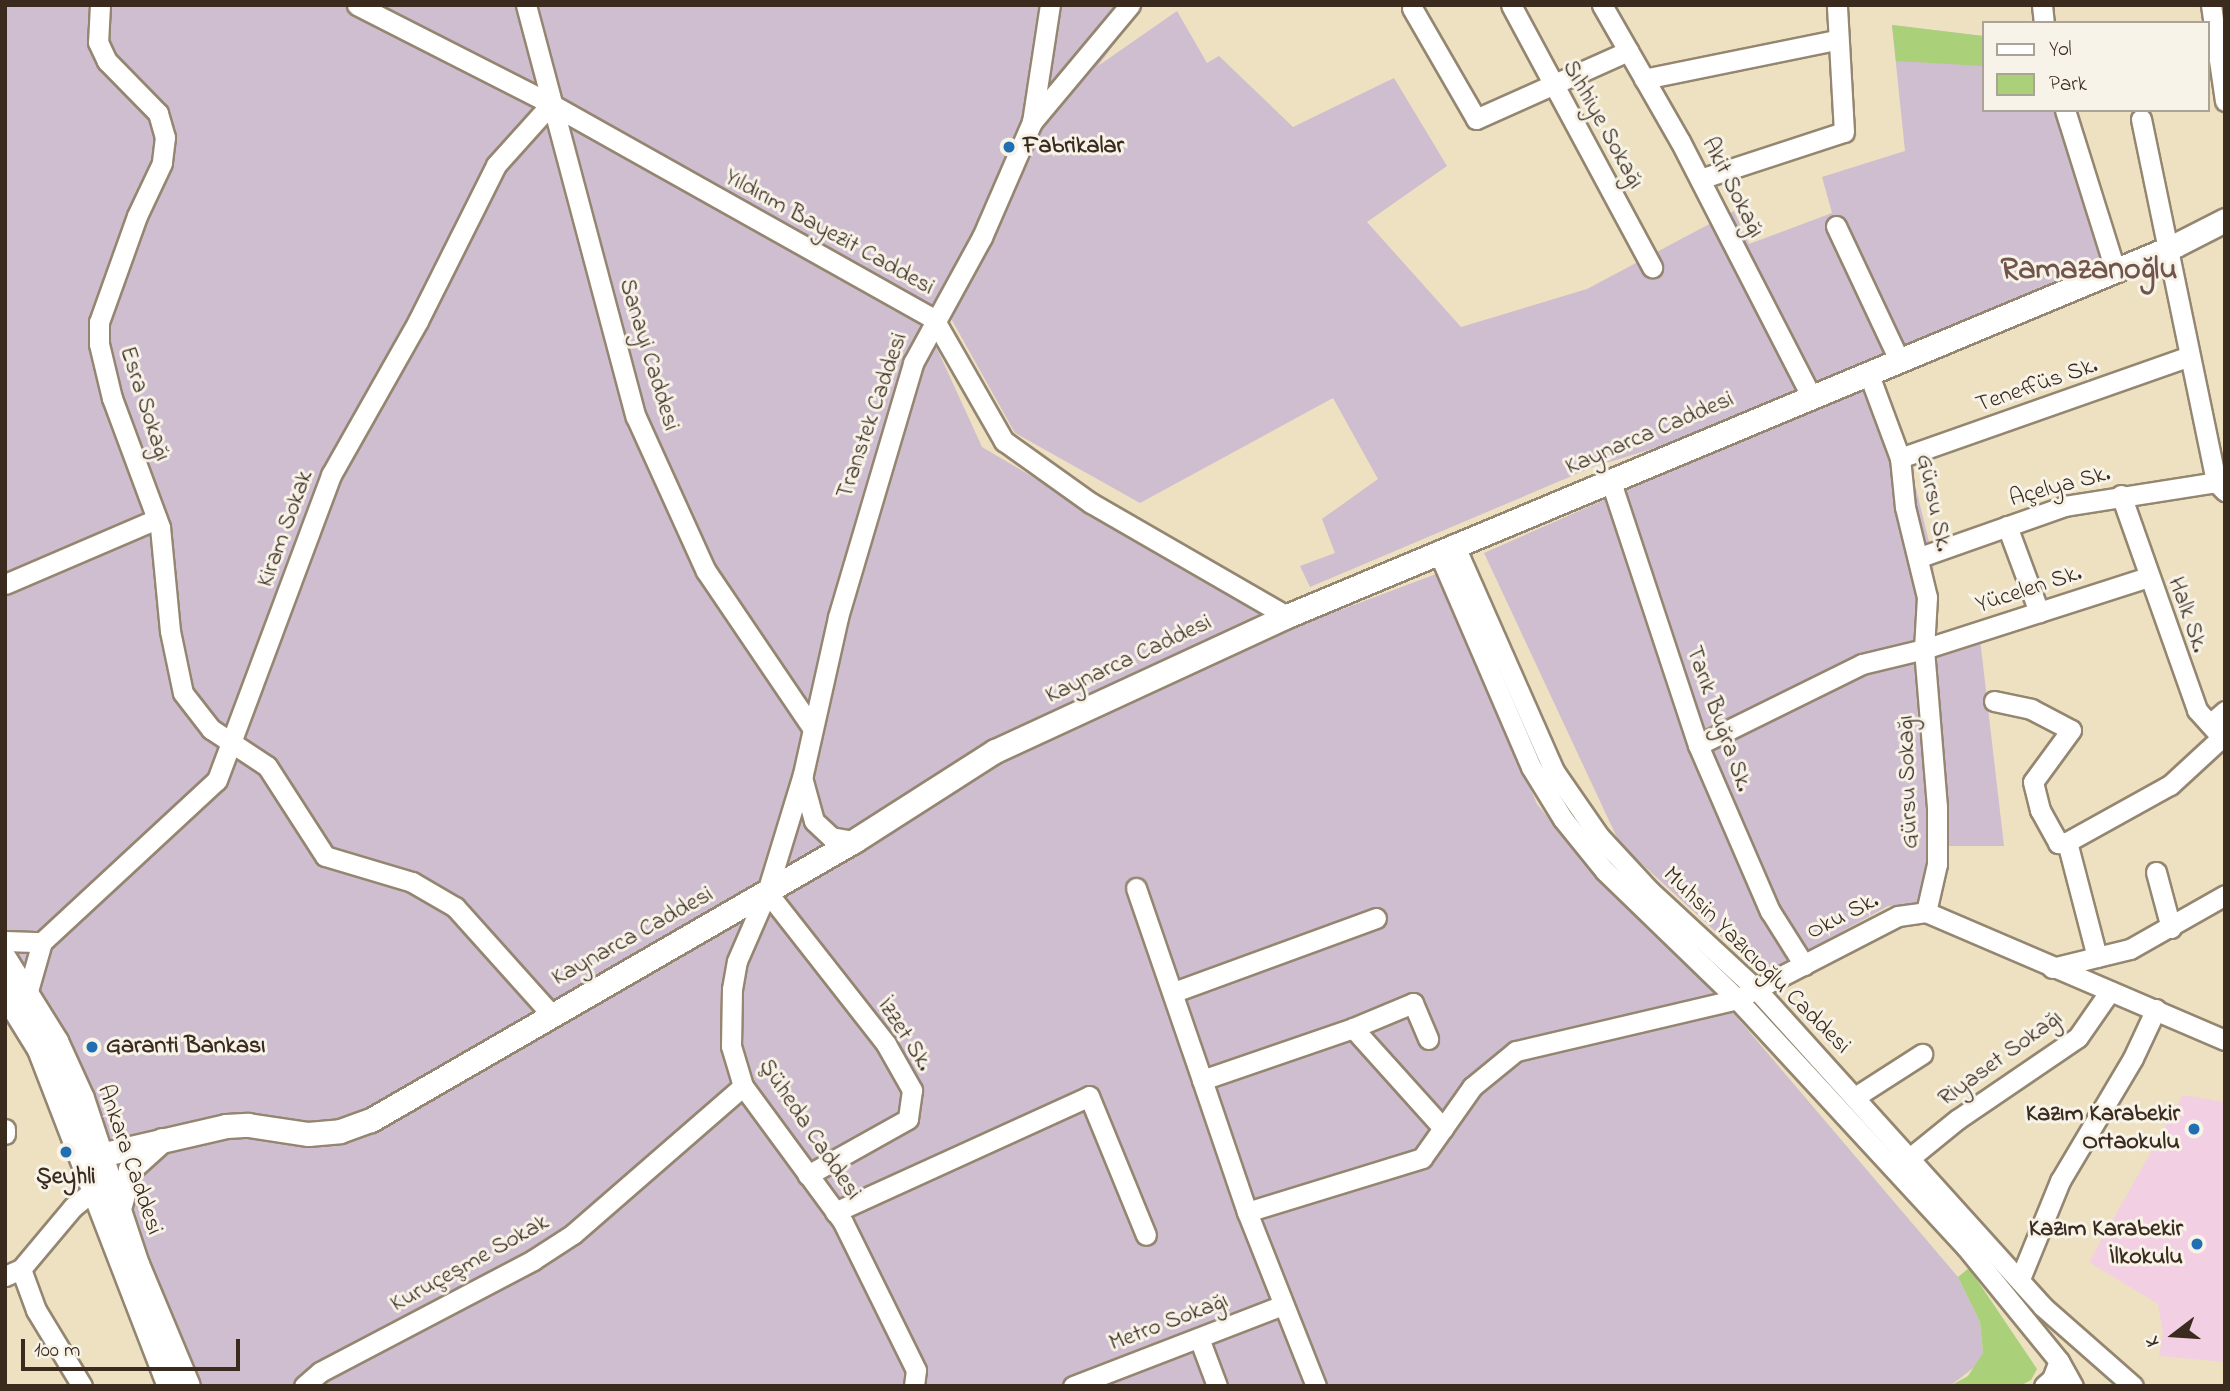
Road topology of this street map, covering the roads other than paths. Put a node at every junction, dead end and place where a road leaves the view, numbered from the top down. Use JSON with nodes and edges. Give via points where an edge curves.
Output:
{"nodes":[{"id":1,"x":100,"y":5,"type":"edge"},
{"id":2,"x":356,"y":5,"type":"edge"},
{"id":3,"x":526,"y":5,"type":"edge"},
{"id":4,"x":1050,"y":5,"type":"edge"},
{"id":5,"x":1130,"y":5,"type":"edge"},
{"id":6,"x":1511,"y":5,"type":"edge"},
{"id":7,"x":1602,"y":5,"type":"edge"},
{"id":8,"x":1837,"y":5,"type":"edge"},
{"id":9,"x":2211,"y":5,"type":"edge"},
{"id":10,"x":1412,"y":8,"type":"dead end"},
{"id":11,"x":1836,"y":40,"type":"junction"},
{"id":12,"x":1628,"y":51,"type":"junction"},
{"id":13,"x":1644,"y":79,"type":"junction"},
{"id":14,"x":1552,"y":85,"type":"junction"},
{"id":15,"x":2225,"y":102,"type":"edge"},
{"id":16,"x":551,"y":104,"type":"junction"},
{"id":17,"x":2066,"y":112,"type":"edge"},
{"id":18,"x":2141,"y":120,"type":"dead end"},
{"id":19,"x":1032,"y":122,"type":"junction"},
{"id":20,"x":1700,"y":179,"type":"junction"},
{"id":21,"x":2225,"y":220,"type":"edge"},
{"id":22,"x":1836,"y":226,"type":"dead end"},
{"id":23,"x":2166,"y":249,"type":"junction"},
{"id":24,"x":1652,"y":267,"type":"dead end"},
{"id":25,"x":2115,"y":270,"type":"junction"},
{"id":26,"x":934,"y":319,"type":"junction"},
{"id":27,"x":2189,"y":356,"type":"junction"},
{"id":28,"x":1899,"y":359,"type":"junction"},
{"id":29,"x":1868,"y":372,"type":"junction"},
{"id":30,"x":1811,"y":396,"type":"junction"},
{"id":31,"x":1899,"y":458,"type":"junction"},
{"id":32,"x":1610,"y":479,"type":"junction"},
{"id":33,"x":2221,"y":487,"type":"edge"},
{"id":34,"x":2121,"y":495,"type":"junction"},
{"id":35,"x":157,"y":519,"type":"junction"},
{"id":36,"x":2007,"y":526,"type":"junction"},
{"id":37,"x":1446,"y":548,"type":"junction"},
{"id":38,"x":1920,"y":557,"type":"junction"},
{"id":39,"x":2148,"y":577,"type":"junction"},
{"id":40,"x":5,"y":584,"type":"edge"},
{"id":41,"x":2039,"y":612,"type":"junction"},
{"id":42,"x":1287,"y":616,"type":"junction"},
{"id":43,"x":1924,"y":649,"type":"junction"},
{"id":44,"x":1994,"y":701,"type":"dead end"},
{"id":45,"x":811,"y":726,"type":"junction"},
{"id":46,"x":2220,"y":728,"type":"edge"},
{"id":47,"x":233,"y":741,"type":"junction"},
{"id":48,"x":1699,"y":745,"type":"junction"},
{"id":49,"x":803,"y":774,"type":"junction"},
{"id":50,"x":854,"y":841,"type":"junction"},
{"id":51,"x":2067,"y":842,"type":"junction"},
{"id":52,"x":2156,"y":872,"type":"dead end"},
{"id":53,"x":1136,"y":888,"type":"dead end"},
{"id":54,"x":767,"y":892,"type":"junction"},
{"id":55,"x":2225,"y":895,"type":"edge"},
{"id":56,"x":1926,"y":912,"type":"junction"},
{"id":57,"x":1376,"y":918,"type":"dead end"},
{"id":58,"x":2171,"y":928,"type":"junction"},
{"id":59,"x":5,"y":941,"type":"edge"},
{"id":60,"x":42,"y":942,"type":"junction"},
{"id":61,"x":2097,"y":957,"type":"junction"},
{"id":62,"x":5,"y":959,"type":"edge"},
{"id":63,"x":1804,"y":965,"type":"junction"},
{"id":64,"x":2052,"y":968,"type":"junction"},
{"id":65,"x":1756,"y":989,"type":"junction"},
{"id":66,"x":2110,"y":990,"type":"junction"},
{"id":67,"x":1174,"y":992,"type":"junction"},
{"id":68,"x":16,"y":993,"type":"edge"},
{"id":69,"x":1737,"y":999,"type":"junction"},
{"id":70,"x":2156,"y":1009,"type":"junction"},
{"id":71,"x":550,"y":1013,"type":"junction"},
{"id":72,"x":1353,"y":1028,"type":"junction"},
{"id":73,"x":1428,"y":1039,"type":"dead end"},
{"id":74,"x":2225,"y":1040,"type":"edge"},
{"id":75,"x":1922,"y":1054,"type":"dead end"},
{"id":76,"x":1202,"y":1080,"type":"junction"},
{"id":77,"x":743,"y":1086,"type":"junction"},
{"id":78,"x":1855,"y":1097,"type":"junction"},
{"id":79,"x":93,"y":1126,"type":"junction"},
{"id":80,"x":1443,"y":1128,"type":"junction"},
{"id":81,"x":162,"y":1140,"type":"junction"},
{"id":82,"x":92,"y":1156,"type":"junction"},
{"id":83,"x":1911,"y":1157,"type":"junction"},
{"id":84,"x":808,"y":1175,"type":"junction"},
{"id":85,"x":93,"y":1191,"type":"junction"},
{"id":86,"x":119,"y":1209,"type":"junction"},
{"id":87,"x":835,"y":1212,"type":"junction"},
{"id":88,"x":1247,"y":1212,"type":"junction"},
{"id":89,"x":1146,"y":1235,"type":"dead end"},
{"id":90,"x":13,"y":1273,"type":"edge"},
{"id":91,"x":2020,"y":1279,"type":"junction"},
{"id":92,"x":1283,"y":1305,"type":"junction"},
{"id":93,"x":1199,"y":1338,"type":"junction"},
{"id":94,"x":2059,"y":1361,"type":"junction"},
{"id":95,"x":79,"y":1385,"type":"edge"},
{"id":96,"x":1314,"y":1385,"type":"edge"},
{"id":97,"x":169,"y":1386,"type":"edge"},
{"id":98,"x":188,"y":1386,"type":"edge"},
{"id":99,"x":304,"y":1386,"type":"edge"},
{"id":100,"x":914,"y":1386,"type":"edge"},
{"id":101,"x":1073,"y":1386,"type":"edge"},
{"id":102,"x":1217,"y":1386,"type":"edge"},
{"id":103,"x":2043,"y":1386,"type":"edge"},
{"id":104,"x":2073,"y":1386,"type":"edge"},
{"id":105,"x":2133,"y":1386,"type":"edge"}],
"edges":[{"from":1,"to":35,"type":"street","name":"Esra Sokağı","via":[[98,43],[107,61],[158,113],[165,136],[162,163],[137,216],[99,322],[99,344],[112,398]]},
{"from":2,"to":16,"type":"street","name":"Yıldırım Bayezit Caddesi"},
{"from":3,"to":16,"type":"street","name":"Sanayi Caddesi"},
{"from":4,"to":19,"type":"street"},
{"from":5,"to":19,"type":"street","name":"Transtek Caddesi"},
{"from":6,"to":14,"type":"street","name":"Sıhhiye Sokağı"},
{"from":7,"to":12,"type":"street","name":"Akit Sokağı"},
{"from":8,"to":11,"type":"street"},
{"from":9,"to":15,"type":"street"},
{"from":10,"to":14,"type":"street","via":[[1476,119]]},
{"from":11,"to":13,"type":"street"},
{"from":11,"to":20,"type":"street","via":[[1844,132]]},
{"from":12,"to":13,"type":"street","name":"Akit Sokağı"},
{"from":12,"to":14,"type":"street"},
{"from":13,"to":20,"type":"street","name":"Akit Sokağı"},
{"from":14,"to":24,"type":"street","name":"Sıhhiye Sokağı"},
{"from":16,"to":26,"type":"street","name":"Yıldırım Bayezit Caddesi"},
{"from":16,"to":45,"type":"street","name":"Sanayi Caddesi","via":[[636,417],[706,571]]},
{"from":16,"to":47,"type":"street","name":"Kiram Sokak","via":[[496,165],[418,321],[331,475]]},
{"from":17,"to":25,"type":"street"},
{"from":18,"to":23,"type":"street"},
{"from":19,"to":26,"type":"street","name":"Transtek Caddesi","via":[[982,237]]},
{"from":20,"to":30,"type":"street","name":"Akit Sokağı"},
{"from":21,"to":23,"type":"main road","name":"Kaynarca Caddesi"},
{"from":22,"to":28,"type":"street"},
{"from":23,"to":25,"type":"main road","name":"Kaynarca Caddesi"},
{"from":23,"to":27,"type":"street"},
{"from":25,"to":28,"type":"main road","name":"Kaynarca Caddesi"},
{"from":26,"to":42,"type":"street","name":"Yıldırım Bayezit Caddesi","via":[[1003,441],[1090,503]]},
{"from":26,"to":45,"type":"street","name":"Transtek Caddesi","via":[[913,363],[874,483]]},
{"from":27,"to":31,"type":"street","name":"Teneffüs Sk."},
{"from":27,"to":33,"type":"street"},
{"from":28,"to":29,"type":"main road","name":"Kaynarca Caddesi"},
{"from":29,"to":30,"type":"main road","name":"Kaynarca Caddesi"},
{"from":29,"to":31,"type":"street","name":"Gürsu Sk."},
{"from":30,"to":32,"type":"main road","name":"Kaynarca Caddesi"},
{"from":31,"to":38,"type":"street","name":"Gürsu Sk."},
{"from":32,"to":37,"type":"main road","name":"Kaynarca Caddesi"},
{"from":32,"to":48,"type":"street","name":"Tarık Buğra Sk."},
{"from":33,"to":34,"type":"street","name":"Açelya Sk."},
{"from":34,"to":36,"type":"street","name":"Açelya Sk.","via":[[2065,506]]},
{"from":34,"to":39,"type":"street","name":"Halk Sk."},
{"from":35,"to":40,"type":"street"},
{"from":35,"to":47,"type":"street","name":"Esra Sokağı","via":[[170,631],[183,692],[197,716]]},
{"from":36,"to":38,"type":"street","name":"Açelya Sk."},
{"from":36,"to":41,"type":"street"},
{"from":37,"to":42,"type":"main road","name":"Kaynarca Caddesi"},
{"from":37,"to":65,"type":"street","name":"Muhsin Yazıcıoğlu Caddesi","via":[[1554,771],[1599,836],[1650,891]]},
{"from":37,"to":69,"type":"street","name":"Muhsin Yazıcıoğlu Caddesi","via":[[1531,767],[1563,819],[1605,871]]},
{"from":38,"to":43,"type":"street","name":"Gürsu Sk.","via":[[1927,597]]},
{"from":39,"to":41,"type":"street","name":"Yücelen Sk."},
{"from":39,"to":46,"type":"street","name":"Halk Sk.","via":[[2197,710]]},
{"from":41,"to":43,"type":"street","name":"Yücelen Sk."},
{"from":42,"to":50,"type":"main road","name":"Kaynarca Caddesi","via":[[995,751]]},
{"from":43,"to":48,"type":"street","name":"Yücelen Sk.","via":[[1862,664]]},
{"from":43,"to":56,"type":"street","name":"Gürsu Sokağı","via":[[1937,807],[1937,864]]},
{"from":44,"to":51,"type":"street","via":[[2031,709],[2071,730],[2034,782],[2040,810],[2058,843]]},
{"from":45,"to":49,"type":"street","name":"Transtek Caddesi"},
{"from":46,"to":51,"type":"street","via":[[2170,785]]},
{"from":47,"to":60,"type":"street","name":"Kiram Sokak","via":[[217,780]]},
{"from":47,"to":71,"type":"street","name":"Esra Sokağı","via":[[267,766],[325,856],[412,882],[455,907]]},
{"from":48,"to":63,"type":"street","name":"Tarık Buğra Sk.","via":[[1770,911]]},
{"from":49,"to":50,"type":"street","via":[[805,801],[814,821],[831,837]]},
{"from":49,"to":54,"type":"street","name":"Transtek Caddesi"},
{"from":50,"to":54,"type":"main road","name":"Kaynarca Caddesi"},
{"from":51,"to":61,"type":"street"},
{"from":52,"to":58,"type":"street"},
{"from":53,"to":67,"type":"street"},
{"from":54,"to":71,"type":"main road","name":"Kaynarca Caddesi"},
{"from":54,"to":77,"type":"street","name":"Şüheda Caddesi","via":[[737,961],[732,989],[731,1046]]},
{"from":54,"to":84,"type":"street","name":"İzzet Sk.","via":[[886,1044],[912,1090],[908,1119]]},
{"from":55,"to":58,"type":"street"},
{"from":56,"to":63,"type":"street","name":"Oku Sk.","via":[[1898,916]]},
{"from":56,"to":64,"type":"street"},
{"from":57,"to":67,"type":"street"},
{"from":58,"to":61,"type":"street","via":[[2130,949]]},
{"from":59,"to":60,"type":"street"},
{"from":60,"to":68,"type":"street"},
{"from":61,"to":64,"type":"street"},
{"from":62,"to":68,"type":"main road","name":"Ankara Caddesi"},
{"from":63,"to":65,"type":"street","name":"Oku Sk."},
{"from":64,"to":66,"type":"street"},
{"from":65,"to":69,"type":"street","name":"Oku Sk."},
{"from":65,"to":78,"type":"street","name":"Muhsin Yazıcıoğlu Caddesi"},
{"from":66,"to":70,"type":"street"},
{"from":66,"to":83,"type":"street","name":"Riyaset Sokağı","via":[[2078,1037]]},
{"from":67,"to":76,"type":"street"},
{"from":68,"to":79,"type":"main road","name":"Ankara Caddesi","via":[[56,1041]]},
{"from":68,"to":82,"type":"main road","name":"Ankara Caddesi"},
{"from":69,"to":80,"type":"street","name":"Oku Sk.","via":[[1516,1051],[1472,1087]]},
{"from":69,"to":94,"type":"street","name":"Muhsin Yazıcıoğlu Caddesi","via":[[1966,1247]]},
{"from":70,"to":74,"type":"street"},
{"from":70,"to":91,"type":"street","via":[[2133,1058],[2060,1181]]},
{"from":71,"to":81,"type":"main road","name":"Kaynarca Caddesi","via":[[371,1120],[340,1131],[308,1133],[248,1125]]},
{"from":72,"to":73,"type":"street","via":[[1413,1003]]},
{"from":72,"to":76,"type":"street"},
{"from":72,"to":80,"type":"street"},
{"from":75,"to":78,"type":"street"},
{"from":76,"to":88,"type":"street"},
{"from":77,"to":84,"type":"street","name":"Şüheda Caddesi"},
{"from":77,"to":99,"type":"street","name":"Kuruçeşme Sokak","via":[[573,1234],[533,1260],[320,1372]]},
{"from":78,"to":83,"type":"street","name":"Muhsin Yazıcıoğlu Caddesi"},
{"from":79,"to":81,"type":"main road"},
{"from":79,"to":82,"type":"main road","name":"Ankara Caddesi"},
{"from":80,"to":88,"type":"street","name":"Oku Sk.","via":[[1422,1158]]},
{"from":81,"to":82,"type":"main road","name":"Kaynarca Caddesi"},
{"from":81,"to":86,"type":"main road","via":[[130,1169]]},
{"from":82,"to":85,"type":"main road","name":"Ankara Caddesi"},
{"from":82,"to":86,"type":"main road","name":"Ankara Caddesi"},
{"from":83,"to":91,"type":"street","name":"Muhsin Yazıcıoğlu Caddesi"},
{"from":84,"to":87,"type":"street","name":"Şüheda Caddesi"},
{"from":85,"to":90,"type":"street"},
{"from":85,"to":97,"type":"main road","name":"Ankara Caddesi"},
{"from":86,"to":98,"type":"main road","name":"Ankara Caddesi","via":[[152,1304]]},
{"from":87,"to":89,"type":"street","via":[[1089,1096]]},
{"from":87,"to":100,"type":"street","name":"Şüheda Caddesi","via":[[877,1285],[916,1370]]},
{"from":88,"to":92,"type":"street"},
{"from":90,"to":95,"type":"street"},
{"from":91,"to":105,"type":"street","name":"Muhsin Yazıcıoğlu Caddesi","via":[[2042,1306]]},
{"from":92,"to":93,"type":"street","name":"Metro Sokağı"},
{"from":92,"to":96,"type":"street"},
{"from":93,"to":101,"type":"street","name":"Metro Sokağı"},
{"from":93,"to":102,"type":"street"},
{"from":94,"to":103,"type":"street","via":[[2052,1379]]},
{"from":94,"to":104,"type":"street","name":"Muhsin Yazıcıoğlu Caddesi"}]}
